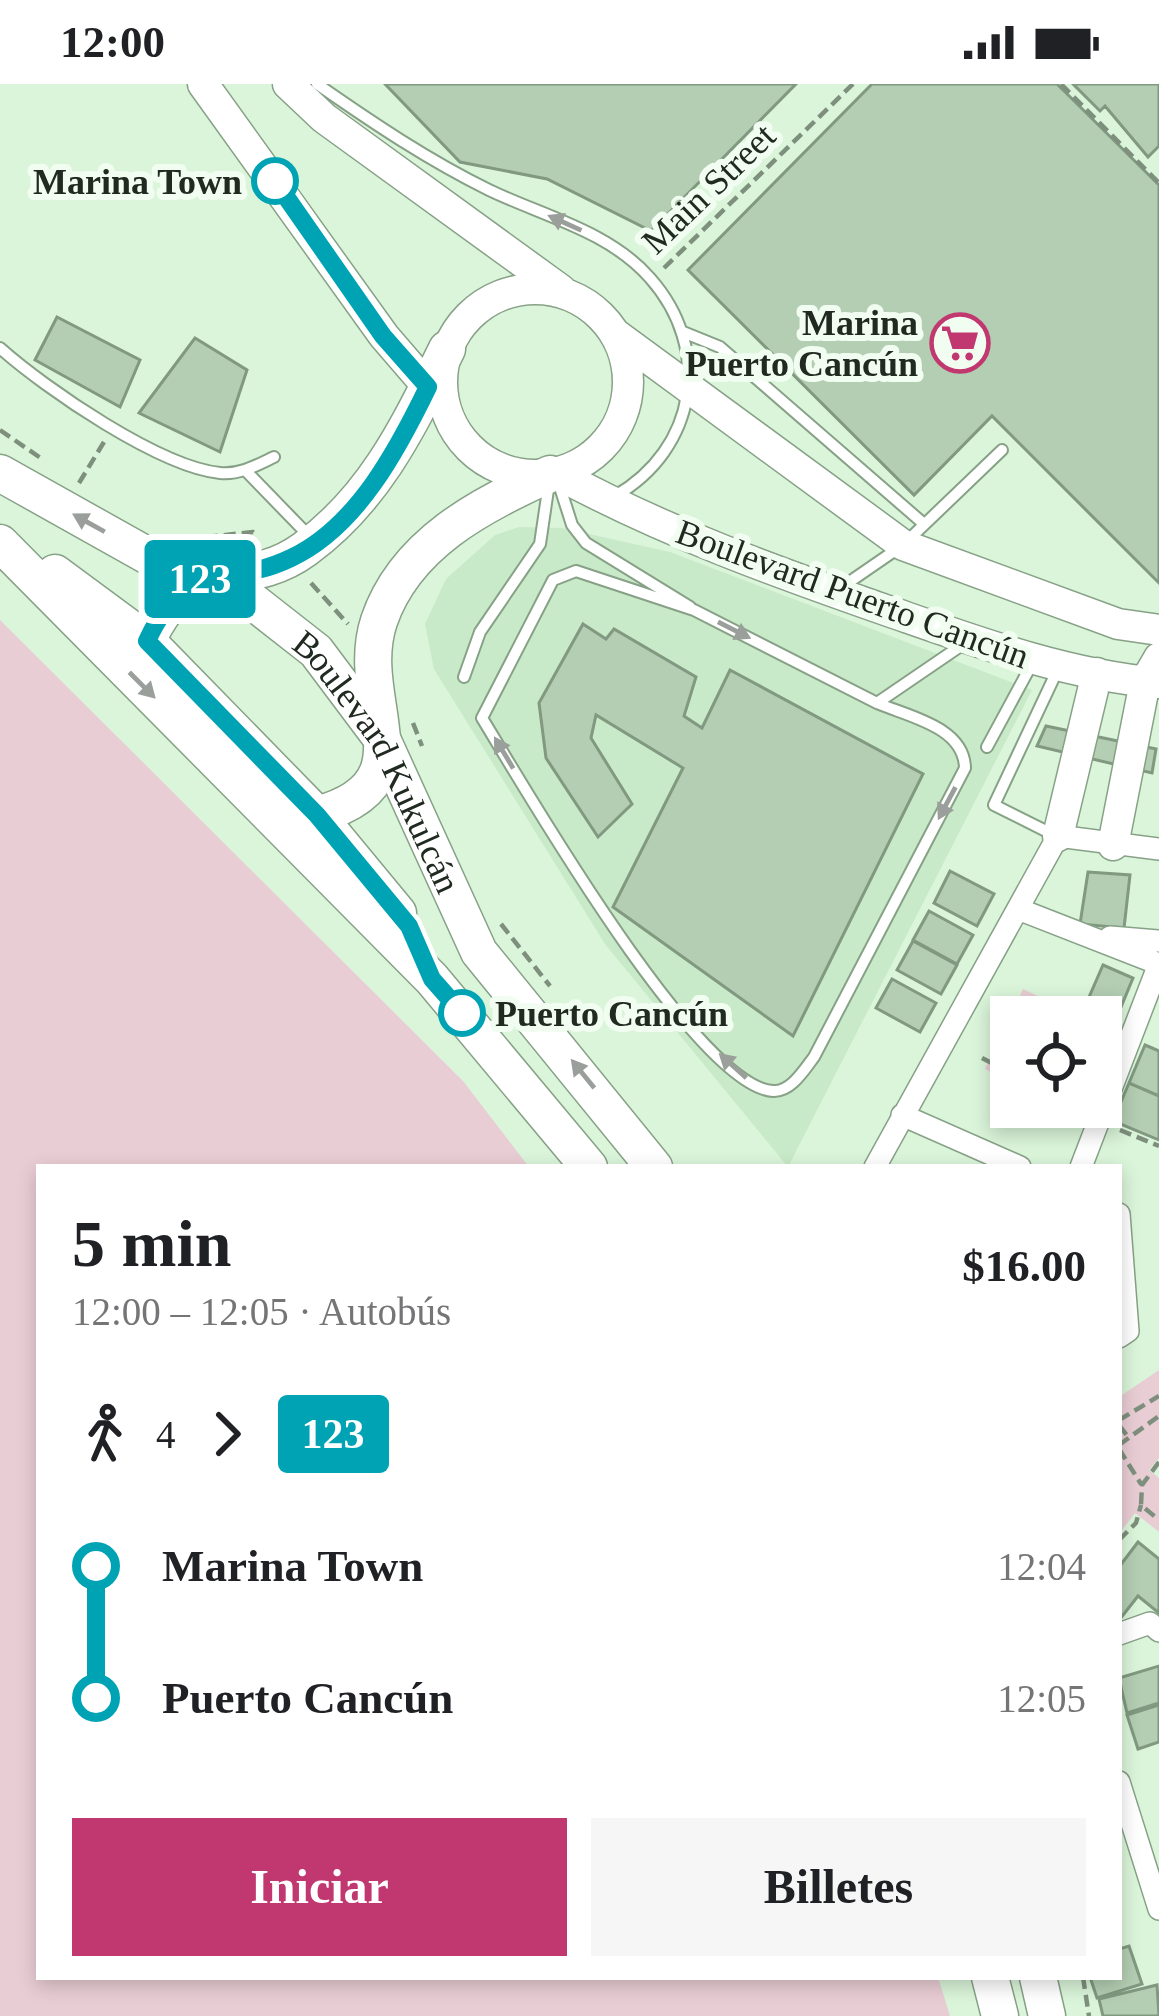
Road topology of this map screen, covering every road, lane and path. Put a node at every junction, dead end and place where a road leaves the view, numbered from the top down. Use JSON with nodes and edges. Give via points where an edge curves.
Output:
{"nodes":[{"id":1,"x":203,"y":84,"type":"edge"},
{"id":2,"x":287,"y":84,"type":"edge"},
{"id":3,"x":317,"y":84,"type":"edge"},
{"id":4,"x":853,"y":84,"type":"edge"},
{"id":5,"x":1061,"y":84,"type":"edge"},
{"id":6,"x":1159,"y":183,"type":"edge"},
{"id":7,"x":652,"y":280,"type":"junction"},
{"id":8,"x":566,"y":293,"type":"junction"},
{"id":9,"x":683,"y":332,"type":"junction"},
{"id":10,"x":614,"y":333,"type":"junction"},
{"id":11,"x":0,"y":348,"type":"edge"},
{"id":12,"x":447,"y":349,"type":"joint"},
{"id":13,"x":692,"y":390,"type":"junction"},
{"id":14,"x":436,"y":396,"type":"junction"},
{"id":15,"x":113,"y":427,"type":"junction"},
{"id":16,"x":0,"y":430,"type":"edge"},
{"id":17,"x":1003,"y":450,"type":"dead end"},
{"id":18,"x":274,"y":457,"type":"dead end"},
{"id":19,"x":59,"y":470,"type":"dead end"},
{"id":20,"x":247,"y":471,"type":"junction"},
{"id":21,"x":0,"y":473,"type":"edge"},
{"id":22,"x":553,"y":473,"type":"junction"},
{"id":23,"x":608,"y":501,"type":"junction"},
{"id":24,"x":64,"y":508,"type":"junction"},
{"id":25,"x":913,"y":534,"type":"junction"},
{"id":26,"x":186,"y":539,"type":"dead end"},
{"id":27,"x":2,"y":545,"type":"edge"},
{"id":28,"x":302,"y":550,"type":"junction"},
{"id":29,"x":202,"y":578,"type":"junction"},
{"id":30,"x":834,"y":592,"type":"junction"},
{"id":31,"x":694,"y":610,"type":"junction"},
{"id":32,"x":1159,"y":630,"type":"edge"},
{"id":33,"x":971,"y":639,"type":"junction"},
{"id":34,"x":147,"y":641,"type":"junction"},
{"id":35,"x":371,"y":649,"type":"junction"},
{"id":36,"x":1047,"y":662,"type":"junction"},
{"id":37,"x":1096,"y":673,"type":"junction"},
{"id":38,"x":1154,"y":674,"type":"edge"},
{"id":39,"x":464,"y":677,"type":"dead end"},
{"id":40,"x":877,"y":703,"type":"junction"},
{"id":41,"x":405,"y":708,"type":"dead end"},
{"id":42,"x":399,"y":733,"type":"junction"},
{"id":43,"x":987,"y":747,"type":"dead end"},
{"id":44,"x":317,"y":815,"type":"junction"},
{"id":45,"x":1058,"y":836,"type":"junction"},
{"id":46,"x":1113,"y":845,"type":"junction"},
{"id":47,"x":1159,"y":849,"type":"edge"},
{"id":48,"x":1018,"y":909,"type":"junction"},
{"id":49,"x":491,"y":911,"type":"dead end"},
{"id":50,"x":1091,"y":936,"type":"junction"},
{"id":51,"x":1159,"y":941,"type":"edge"},
{"id":52,"x":1159,"y":964,"type":"edge"},
{"id":53,"x":432,"y":979,"type":"junction"},
{"id":54,"x":558,"y":997,"type":"dead end"},
{"id":55,"x":982,"y":1058,"type":"dead end"},
{"id":56,"x":990,"y":1062,"type":"edge"},
{"id":57,"x":902,"y":1114,"type":"junction"},
{"id":58,"x":586,"y":1164,"type":"edge"},
{"id":59,"x":652,"y":1164,"type":"edge"},
{"id":60,"x":877,"y":1164,"type":"edge"},
{"id":61,"x":1014,"y":1164,"type":"edge"},
{"id":62,"x":1082,"y":1164,"type":"edge"},
{"id":63,"x":1122,"y":1253,"type":"edge"},
{"id":64,"x":1122,"y":1335,"type":"edge"},
{"id":65,"x":1159,"y":1396,"type":"edge"},
{"id":66,"x":1150,"y":1401,"type":"junction"},
{"id":67,"x":1159,"y":1415,"type":"edge"},
{"id":68,"x":1122,"y":1420,"type":"edge"},
{"id":69,"x":1122,"y":1427,"type":"edge"},
{"id":70,"x":1129,"y":1438,"type":"junction"},
{"id":71,"x":1122,"y":1444,"type":"edge"},
{"id":72,"x":1122,"y":1452,"type":"edge"},
{"id":73,"x":1159,"y":1462,"type":"edge"},
{"id":74,"x":1142,"y":1485,"type":"junction"},
{"id":75,"x":1141,"y":1505,"type":"junction"},
{"id":76,"x":1159,"y":1520,"type":"edge"},
{"id":77,"x":1122,"y":1537,"type":"edge"},
{"id":78,"x":1159,"y":1631,"type":"edge"},
{"id":79,"x":1122,"y":1633,"type":"edge"},
{"id":80,"x":1122,"y":1791,"type":"edge"},
{"id":81,"x":1159,"y":1909,"type":"edge"},
{"id":82,"x":991,"y":1980,"type":"edge"},
{"id":83,"x":1039,"y":1980,"type":"edge"},
{"id":84,"x":1083,"y":1980,"type":"edge"},
{"id":85,"x":1000,"y":2016,"type":"edge"},
{"id":86,"x":1047,"y":2016,"type":"edge"},
{"id":87,"x":1089,"y":2016,"type":"edge"}],
"edges":[{"from":1,"to":14,"type":"street","via":[[383,336]]},
{"from":2,"to":8,"type":"street"},
{"from":7,"to":3,"type":"lane","one_way":true,"via":[[605,241],[402,143]]},
{"from":4,"to":7,"type":"path","name":"Main Street"},
{"from":5,"to":6,"type":"path"},
{"from":7,"to":9,"type":"lane"},
{"from":8,"to":10,"type":"street"},
{"from":8,"to":12,"type":"street","via":[[537,288],[482,304]]},
{"from":9,"to":13,"type":"lane"},
{"from":9,"to":25,"type":"lane","via":[[720,347]]},
{"from":10,"to":13,"type":"street","name":"Boulevard Puerto Cancún"},
{"from":10,"to":22,"type":"street","via":[[626,360],[621,418],[583,462]]},
{"from":11,"to":15,"type":"lane"},
{"from":12,"to":14,"type":"main road"},
{"from":13,"to":23,"type":"lane","via":[[664,455]]},
{"from":13,"to":25,"type":"street","name":"Boulevard Puerto Cancún"},
{"from":14,"to":22,"type":"street","via":[[477,455],[512,471]]},
{"from":14,"to":28,"type":"main road","via":[[349,512]]},
{"from":15,"to":20,"type":"lane","via":[[187,464]]},
{"from":15,"to":24,"type":"path"},
{"from":16,"to":19,"type":"path"},
{"from":17,"to":25,"type":"lane"},
{"from":18,"to":20,"type":"lane"},
{"from":20,"to":28,"type":"lane"},
{"from":21,"to":24,"type":"main road","name":"Boulevard Kukulcán"},
{"from":22,"to":23,"type":"street","name":"Boulevard Puerto Cancún"},
{"from":22,"to":31,"type":"lane","via":[[586,543]]},
{"from":22,"to":35,"type":"main road","via":[[472,509],[416,561],[381,615]]},
{"from":22,"to":39,"type":"lane","via":[[539,544],[480,632]]},
{"from":23,"to":30,"type":"street","name":"Boulevard Puerto Cancún"},
{"from":29,"to":24,"type":"main road","name":"Boulevard Kukulcán","one_way":true},
{"from":25,"to":30,"type":"lane"},
{"from":25,"to":32,"type":"street","name":"Boulevard Puerto Cancún","via":[[1118,624]]},
{"from":26,"to":28,"type":"path","via":[[253,532]]},
{"from":27,"to":34,"type":"main road","via":[[54,572]]},
{"from":27,"to":53,"type":"main road","name":"Boulevard Kukulcán","one_way":true},
{"from":28,"to":29,"type":"main road"},
{"from":28,"to":35,"type":"path"},
{"from":29,"to":34,"type":"main road","via":[[165,605]]},
{"from":29,"to":42,"type":"main road","name":"Boulevard Kukulcán","via":[[242,593],[293,630]]},
{"from":30,"to":33,"type":"street","name":"Boulevard Puerto Cancún"},
{"from":31,"to":40,"type":"lane","one_way":true},
{"from":40,"to":31,"type":"lane","one_way":true,"via":[[954,737],[965,768],[814,1057],[780,1091],[767,1091],[739,1074],[660,992],[596,908],[482,718],[553,580],[576,572]]},
{"from":33,"to":36,"type":"street","name":"Boulevard Puerto Cancún"},
{"from":33,"to":40,"type":"lane"},
{"from":34,"to":44,"type":"main road"},
{"from":35,"to":42,"type":"main road"},
{"from":36,"to":37,"type":"street","name":"Boulevard Puerto Cancún"},
{"from":36,"to":43,"type":"lane"},
{"from":36,"to":45,"type":"lane","via":[[994,805]]},
{"from":37,"to":38,"type":"street","name":"Boulevard Puerto Cancún"},
{"from":37,"to":45,"type":"street"},
{"from":38,"to":46,"type":"street"},
{"from":41,"to":42,"type":"path"},
{"from":42,"to":44,"type":"main road","via":[[374,785],[350,806]]},
{"from":59,"to":42,"type":"main road","name":"Boulevard Kukulcán","one_way":true,"via":[[479,952]]},
{"from":44,"to":53,"type":"main road","via":[[409,926]]},
{"from":45,"to":46,"type":"street"},
{"from":45,"to":48,"type":"street"},
{"from":46,"to":47,"type":"street"},
{"from":48,"to":50,"type":"street"},
{"from":48,"to":57,"type":"street"},
{"from":49,"to":54,"type":"path"},
{"from":50,"to":51,"type":"street"},
{"from":50,"to":52,"type":"street"},
{"from":52,"to":62,"type":"street"},
{"from":53,"to":58,"type":"main road","name":"Boulevard Kukulcán"},
{"from":55,"to":56,"type":"path"},
{"from":57,"to":60,"type":"street"},
{"from":57,"to":61,"type":"street"},
{"from":63,"to":64,"type":"street"},
{"from":65,"to":66,"type":"path"},
{"from":66,"to":67,"type":"path"},
{"from":66,"to":68,"type":"path"},
{"from":67,"to":70,"type":"path"},
{"from":69,"to":70,"type":"path"},
{"from":70,"to":71,"type":"path"},
{"from":72,"to":74,"type":"path"},
{"from":73,"to":74,"type":"path"},
{"from":74,"to":75,"type":"path"},
{"from":75,"to":76,"type":"path"},
{"from":75,"to":77,"type":"path"},
{"from":78,"to":79,"type":"street","via":[[1150,1623]]},
{"from":80,"to":81,"type":"street"},
{"from":82,"to":85,"type":"main road"},
{"from":83,"to":86,"type":"main road"},
{"from":84,"to":87,"type":"path"}]}
